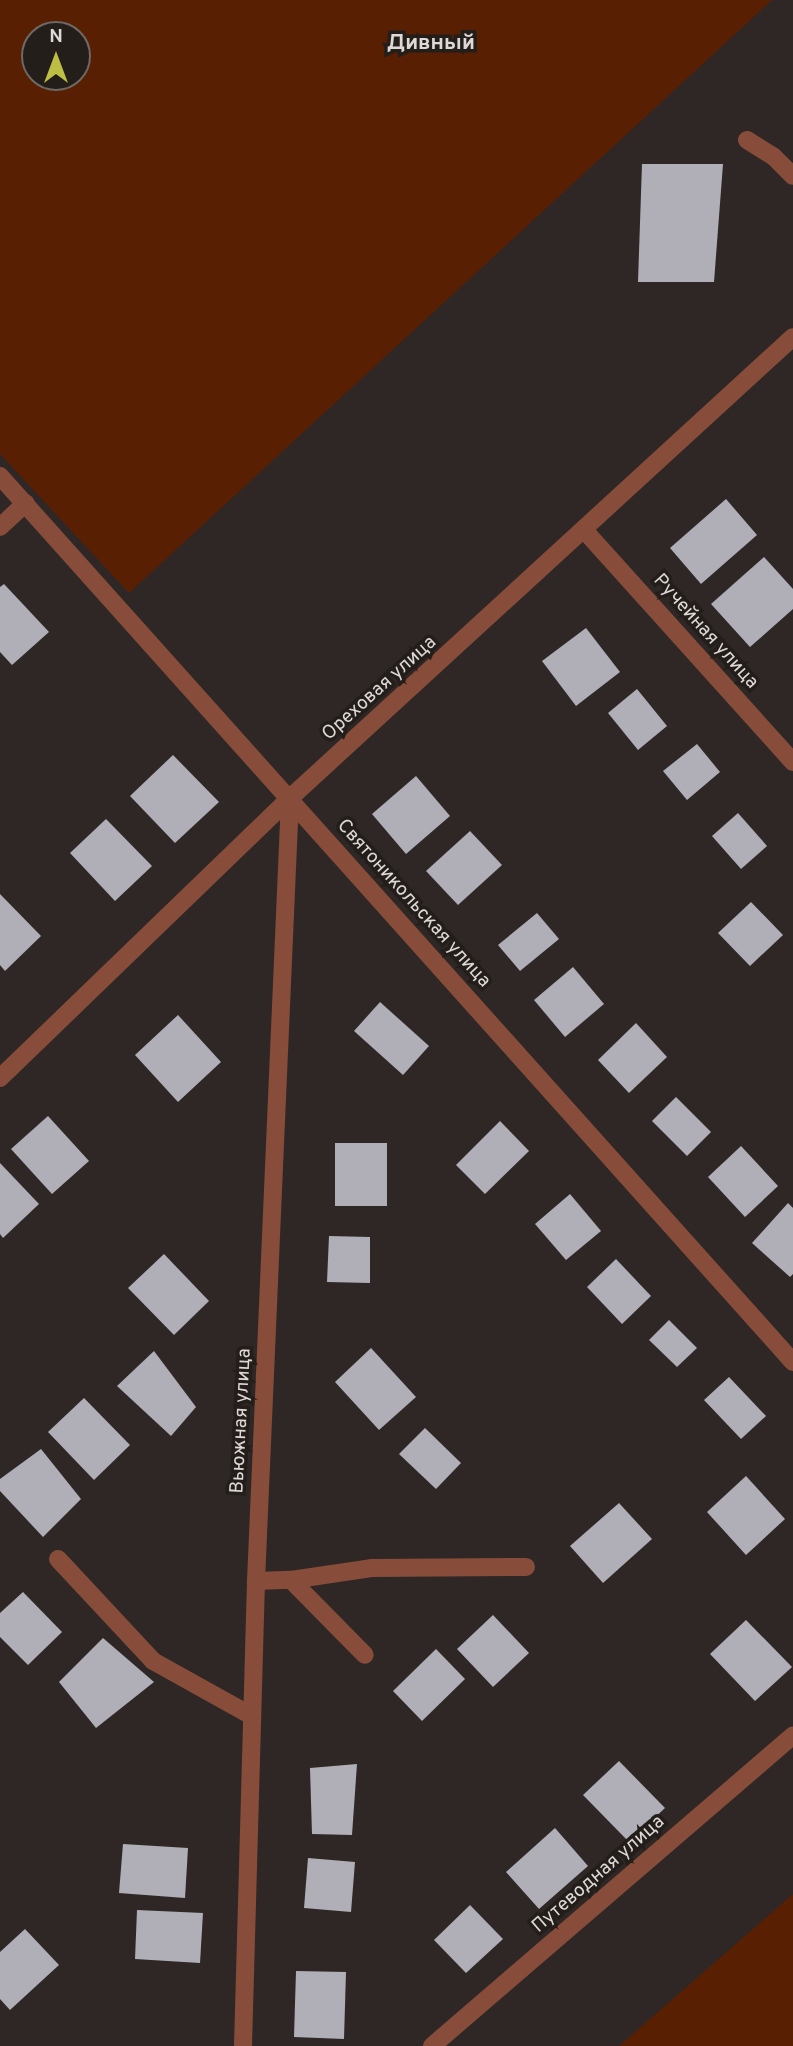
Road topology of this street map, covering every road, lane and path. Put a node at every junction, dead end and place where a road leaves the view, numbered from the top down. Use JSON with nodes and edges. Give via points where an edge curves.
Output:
{"nodes":[{"id":1,"x":747,"y":140,"type":"dead end"},
{"id":2,"x":793,"y":176,"type":"edge"},
{"id":3,"x":793,"y":337,"type":"edge"},
{"id":4,"x":0,"y":476,"type":"edge"},
{"id":5,"x":26,"y":503,"type":"junction"},
{"id":6,"x":0,"y":527,"type":"edge"},
{"id":7,"x":585,"y":531,"type":"junction"},
{"id":8,"x":793,"y":762,"type":"edge"},
{"id":9,"x":290,"y":798,"type":"junction"},
{"id":10,"x":0,"y":1078,"type":"edge"},
{"id":11,"x":793,"y":1362,"type":"edge"},
{"id":12,"x":58,"y":1559,"type":"dead end"},
{"id":13,"x":526,"y":1567,"type":"dead end"},
{"id":14,"x":291,"y":1580,"type":"junction"},
{"id":15,"x":256,"y":1581,"type":"junction"},
{"id":16,"x":365,"y":1655,"type":"dead end"},
{"id":17,"x":252,"y":1716,"type":"junction"},
{"id":18,"x":793,"y":1736,"type":"edge"},
{"id":19,"x":243,"y":2046,"type":"edge"},
{"id":20,"x":432,"y":2046,"type":"edge"}],
"edges":[{"from":1,"to":2,"type":"street"},
{"from":3,"to":7,"type":"street","name":"Ореховая улица"},
{"from":4,"to":5,"type":"street","name":"Святоникольская улица"},
{"from":5,"to":6,"type":"street"},
{"from":5,"to":9,"type":"street","name":"Святоникольская улица"},
{"from":7,"to":8,"type":"street","name":"Ручейная улица"},
{"from":7,"to":9,"type":"street","name":"Ореховая улица"},
{"from":9,"to":10,"type":"street","name":"Ореховая улица"},
{"from":9,"to":11,"type":"street","name":"Святоникольская улица"},
{"from":9,"to":15,"type":"street","name":"Вьюжная улица"},
{"from":12,"to":17,"type":"street","via":[[153,1661]]},
{"from":13,"to":14,"type":"street","via":[[371,1568]]},
{"from":14,"to":15,"type":"street"},
{"from":14,"to":16,"type":"street"},
{"from":15,"to":17,"type":"street","name":"Вьюжная улица"},
{"from":17,"to":19,"type":"street","name":"Вьюжная улица"},
{"from":18,"to":20,"type":"street","name":"Путеводная улица"}]}
